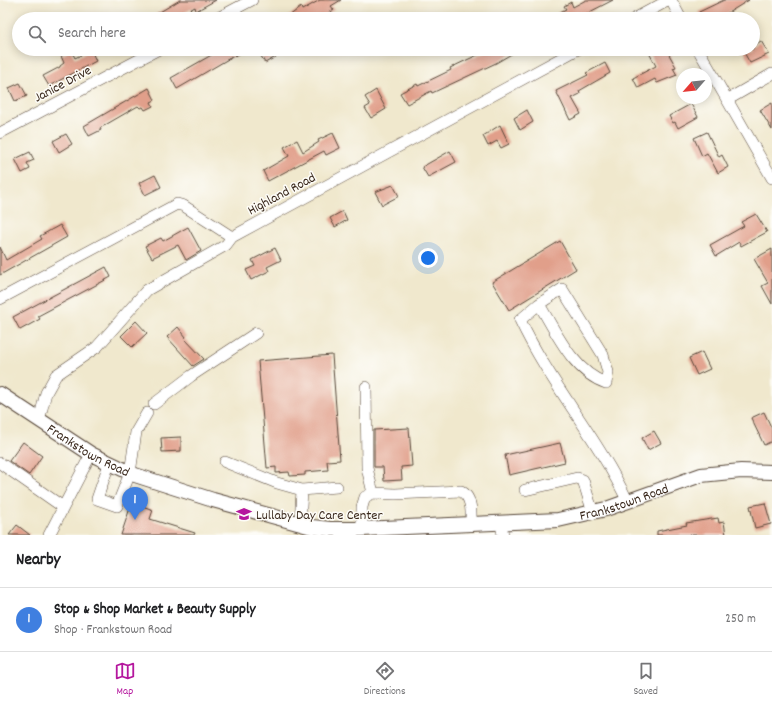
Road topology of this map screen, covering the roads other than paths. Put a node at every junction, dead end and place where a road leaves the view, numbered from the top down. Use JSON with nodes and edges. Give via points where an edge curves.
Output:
{"nodes":[{"id":1,"x":252,"y":0,"type":"edge"},
{"id":2,"x":670,"y":0,"type":"edge"},
{"id":3,"x":229,"y":12,"type":"edge"},
{"id":4,"x":647,"y":12,"type":"edge"},
{"id":5,"x":677,"y":12,"type":"edge"},
{"id":6,"x":146,"y":56,"type":"edge"},
{"id":7,"x":565,"y":56,"type":"edge"},
{"id":8,"x":702,"y":56,"type":"edge"},
{"id":9,"x":772,"y":74,"type":"edge"},
{"id":10,"x":727,"y":100,"type":"junction"},
{"id":11,"x":0,"y":133,"type":"edge"},
{"id":12,"x":772,"y":178,"type":"edge"},
{"id":13,"x":232,"y":237,"type":"junction"},
{"id":14,"x":0,"y":299,"type":"edge"},
{"id":15,"x":539,"y":304,"type":"junction"},
{"id":16,"x":256,"y":333,"type":"dead end"},
{"id":17,"x":366,"y":387,"type":"dead end"},
{"id":18,"x":0,"y":394,"type":"edge"},
{"id":19,"x":154,"y":404,"type":"dead end"},
{"id":20,"x":147,"y":413,"type":"dead end"},
{"id":21,"x":39,"y":420,"type":"junction"},
{"id":22,"x":91,"y":454,"type":"junction"},
{"id":23,"x":225,"y":462,"type":"dead end"},
{"id":24,"x":0,"y":463,"type":"edge"},
{"id":25,"x":109,"y":464,"type":"junction"},
{"id":26,"x":772,"y":472,"type":"edge"},
{"id":27,"x":130,"y":473,"type":"junction"},
{"id":28,"x":337,"y":486,"type":"dead end"},
{"id":29,"x":302,"y":490,"type":"junction"},
{"id":30,"x":525,"y":490,"type":"dead end"},
{"id":31,"x":373,"y":493,"type":"junction"},
{"id":32,"x":628,"y":502,"type":"junction"},
{"id":33,"x":63,"y":507,"type":"junction"},
{"id":34,"x":593,"y":513,"type":"junction"},
{"id":35,"x":300,"y":524,"type":"junction"},
{"id":36,"x":471,"y":525,"type":"junction"},
{"id":37,"x":362,"y":529,"type":"junction"},
{"id":38,"x":502,"y":529,"type":"edge"},
{"id":39,"x":332,"y":532,"type":"edge"},
{"id":40,"x":49,"y":535,"type":"edge"}],
"edges":[{"from":1,"to":3,"type":"street"},
{"from":2,"to":4,"type":"street"},
{"from":2,"to":5,"type":"street"},
{"from":6,"to":11,"type":"street","name":"Janice Drive"},
{"from":7,"to":13,"type":"street","name":"Highland Road"},
{"from":8,"to":10,"type":"street"},
{"from":9,"to":10,"type":"street"},
{"from":10,"to":12,"type":"street"},
{"from":13,"to":14,"type":"street","via":[[177,204]]},
{"from":13,"to":21,"type":"street","name":"Highland Road","via":[[226,245],[147,290],[97,347],[56,375],[46,393]]},
{"from":15,"to":15,"type":"street","via":[[562,289],[603,355],[608,372],[606,383],[598,380],[575,362]]},
{"from":15,"to":32,"type":"street","via":[[520,320],[616,476]]},
{"from":16,"to":19,"type":"street"},
{"from":17,"to":31,"type":"street","via":[[367,468]]},
{"from":18,"to":21,"type":"main road","name":"Frankstown Road"},
{"from":20,"to":27,"type":"street","via":[[136,432]]},
{"from":21,"to":22,"type":"main road","name":"Frankstown Road"},
{"from":22,"to":25,"type":"main road","name":"Frankstown Road"},
{"from":22,"to":33,"type":"street"},
{"from":23,"to":29,"type":"street"},
{"from":24,"to":33,"type":"street"},
{"from":25,"to":27,"type":"main road","name":"Frankstown Road"},
{"from":25,"to":27,"type":"street","via":[[97,499],[118,506]]},
{"from":26,"to":32,"type":"main road","name":"Frankstown Road","via":[[741,471],[701,475]]},
{"from":27,"to":35,"type":"main road","name":"Frankstown Road"},
{"from":28,"to":29,"type":"street"},
{"from":29,"to":35,"type":"street"},
{"from":30,"to":34,"type":"street","via":[[577,478],[583,480]]},
{"from":31,"to":36,"type":"street","via":[[462,490],[470,501]]},
{"from":31,"to":37,"type":"street","via":[[365,497],[362,507]]},
{"from":32,"to":34,"type":"main road","name":"Frankstown Road"},
{"from":33,"to":40,"type":"street"},
{"from":34,"to":38,"type":"main road","name":"Frankstown Road"},
{"from":35,"to":39,"type":"main road","name":"Frankstown Road"},
{"from":36,"to":37,"type":"main road","name":"Frankstown Road"},
{"from":36,"to":38,"type":"main road","name":"Frankstown Road"},
{"from":37,"to":39,"type":"main road","name":"Frankstown Road"}]}
